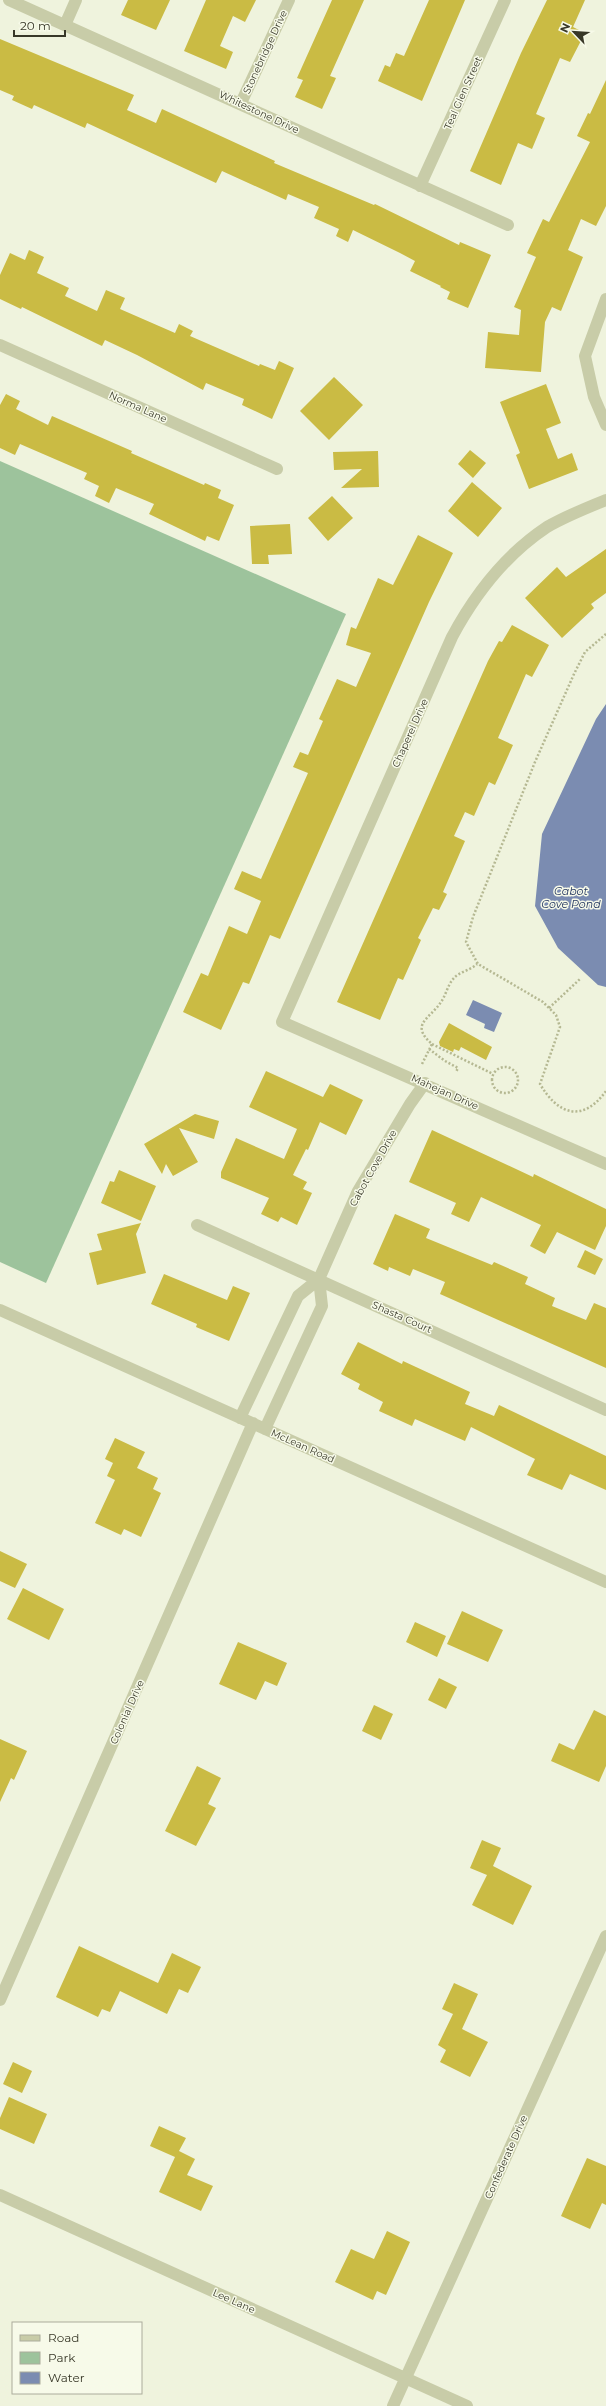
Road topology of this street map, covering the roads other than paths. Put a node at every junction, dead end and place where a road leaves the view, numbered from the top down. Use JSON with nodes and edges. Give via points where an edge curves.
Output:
{"nodes":[{"id":1,"x":9,"y":0,"type":"edge"},
{"id":2,"x":76,"y":0,"type":"edge"},
{"id":3,"x":289,"y":0,"type":"edge"},
{"id":4,"x":505,"y":0,"type":"edge"},
{"id":5,"x":65,"y":25,"type":"junction"},
{"id":6,"x":241,"y":104,"type":"junction"},
{"id":7,"x":420,"y":186,"type":"junction"},
{"id":8,"x":508,"y":224,"type":"dead end"},
{"id":9,"x":606,"y":299,"type":"edge"},
{"id":10,"x":0,"y":345,"type":"edge"},
{"id":11,"x":606,"y":425,"type":"edge"},
{"id":12,"x":277,"y":469,"type":"dead end"},
{"id":13,"x":606,"y":500,"type":"edge"},
{"id":14,"x":282,"y":1022,"type":"joint"},
{"id":15,"x":425,"y":1083,"type":"junction"},
{"id":16,"x":606,"y":1164,"type":"edge"},
{"id":17,"x":197,"y":1225,"type":"dead end"},
{"id":18,"x":319,"y":1279,"type":"junction"},
{"id":19,"x":0,"y":1310,"type":"edge"},
{"id":20,"x":606,"y":1410,"type":"edge"},
{"id":21,"x":240,"y":1418,"type":"junction"},
{"id":22,"x":253,"y":1423,"type":"junction"},
{"id":23,"x":265,"y":1429,"type":"junction"},
{"id":24,"x":606,"y":1582,"type":"edge"},
{"id":25,"x":606,"y":1936,"type":"edge"},
{"id":26,"x":0,"y":2000,"type":"edge"},
{"id":27,"x":0,"y":2196,"type":"edge"},
{"id":28,"x":406,"y":2378,"type":"junction"},
{"id":29,"x":393,"y":2406,"type":"edge"},
{"id":30,"x":467,"y":2406,"type":"edge"}],
"edges":[{"from":1,"to":5,"type":"street","name":"Whitestone Drive"},
{"from":2,"to":5,"type":"street"},
{"from":3,"to":6,"type":"street","name":"Stonebridge Drive"},
{"from":4,"to":7,"type":"street","name":"Teal Glen Street"},
{"from":5,"to":6,"type":"street","name":"Whitestone Drive"},
{"from":6,"to":7,"type":"street","name":"Whitestone Drive"},
{"from":7,"to":8,"type":"street","name":"Whitestone Drive"},
{"from":9,"to":11,"type":"street","via":[[585,356],[594,397]]},
{"from":10,"to":12,"type":"street","name":"Norma Lane"},
{"from":13,"to":14,"type":"street","name":"Chaperel Drive","via":[[547,528],[520,549],[493,574],[464,614]]},
{"from":14,"to":15,"type":"street","name":"Mahejan Drive"},
{"from":15,"to":16,"type":"street","name":"Mahejan Drive"},
{"from":15,"to":18,"type":"street","name":"Cabot Cove Drive","via":[[358,1191]]},
{"from":17,"to":18,"type":"street","name":"Shasta Court"},
{"from":18,"to":20,"type":"street","name":"Shasta Court"},
{"from":18,"to":21,"type":"street","name":"Cabot Cove Drive","via":[[298,1296]]},
{"from":18,"to":23,"type":"street","via":[[322,1306]]},
{"from":19,"to":21,"type":"street","name":"McLean Road"},
{"from":21,"to":22,"type":"street","name":"McLean Road"},
{"from":22,"to":23,"type":"street","name":"McLean Road"},
{"from":22,"to":26,"type":"street","name":"Colonial Drive"},
{"from":23,"to":24,"type":"street","name":"McLean Road"},
{"from":25,"to":28,"type":"street","name":"Confederate Drive"},
{"from":27,"to":28,"type":"street","name":"Lee Lane"},
{"from":28,"to":29,"type":"street","name":"Confederate Drive"},
{"from":28,"to":30,"type":"street","name":"Lee Lane"}]}
